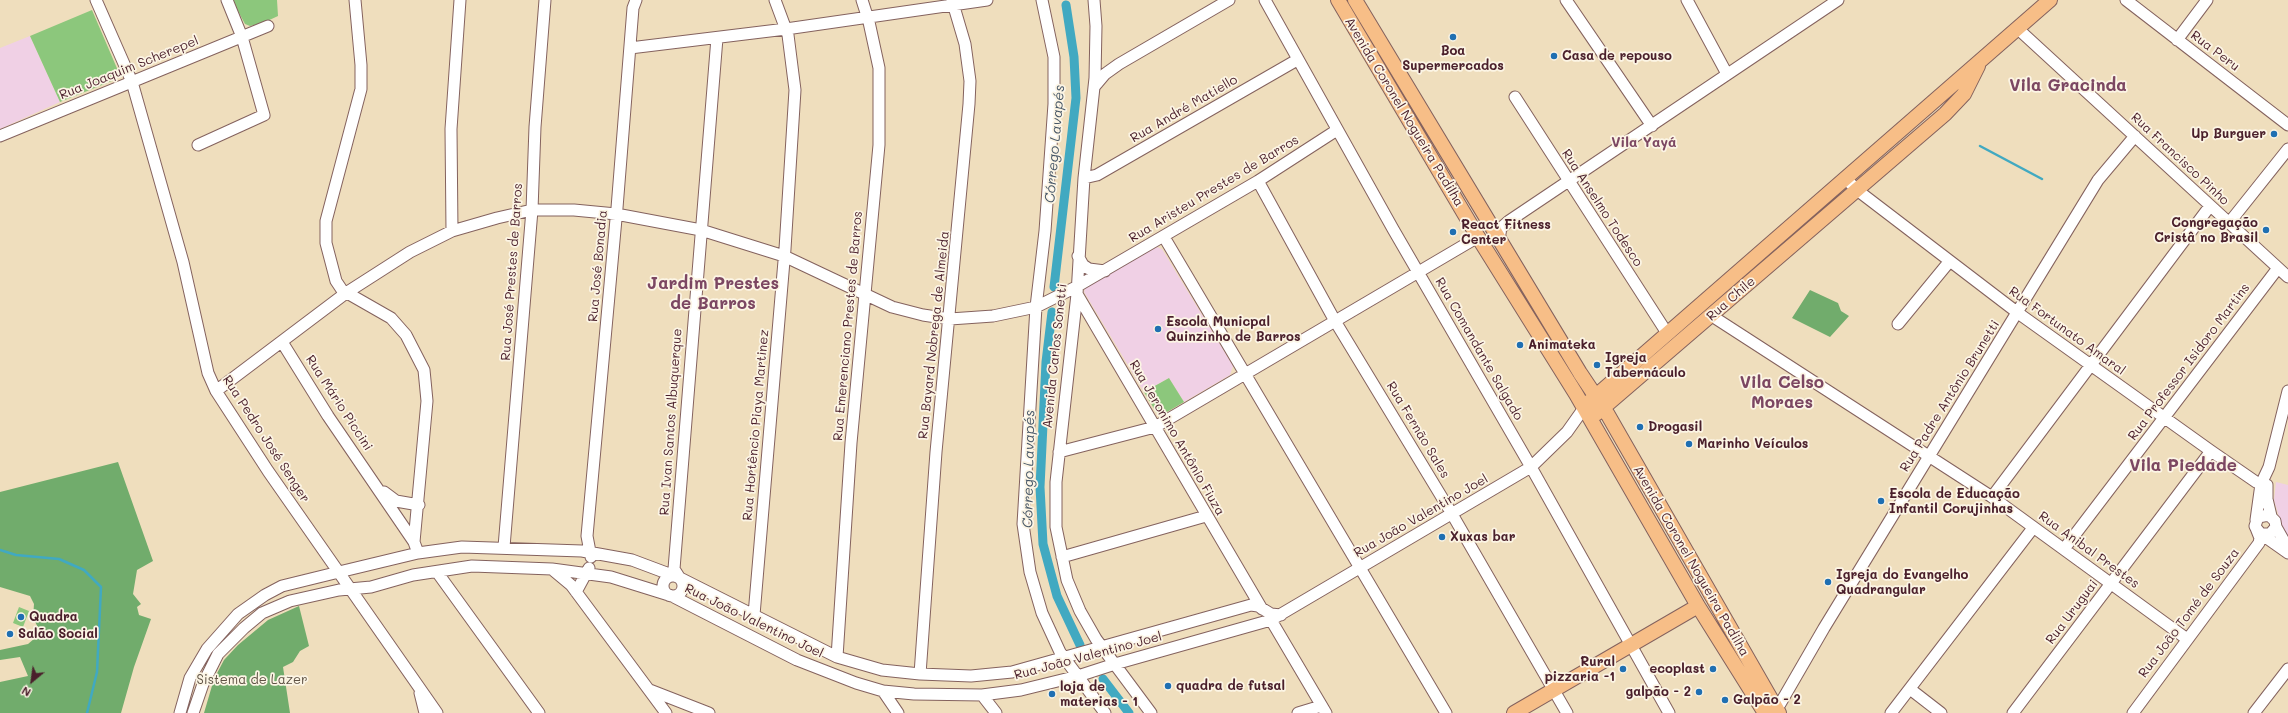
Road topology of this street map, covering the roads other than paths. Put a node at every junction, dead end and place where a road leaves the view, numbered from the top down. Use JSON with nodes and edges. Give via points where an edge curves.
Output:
{"nodes":[{"id":1,"x":96,"y":0,"type":"edge"},
{"id":2,"x":226,"y":0,"type":"edge"},
{"id":3,"x":355,"y":0,"type":"edge"},
{"id":4,"x":460,"y":0,"type":"edge"},
{"id":5,"x":545,"y":0,"type":"edge"},
{"id":6,"x":636,"y":0,"type":"edge"},
{"id":7,"x":774,"y":0,"type":"edge"},
{"id":8,"x":862,"y":0,"type":"edge"},
{"id":9,"x":987,"y":0,"type":"edge"},
{"id":10,"x":1042,"y":0,"type":"edge"},
{"id":11,"x":1094,"y":0,"type":"edge"},
{"id":12,"x":1229,"y":0,"type":"edge"},
{"id":13,"x":1265,"y":0,"type":"edge"},
{"id":14,"x":1338,"y":0,"type":"edge"},
{"id":15,"x":1355,"y":0,"type":"edge"},
{"id":16,"x":1566,"y":0,"type":"edge"},
{"id":17,"x":1687,"y":0,"type":"edge"},
{"id":18,"x":1838,"y":0,"type":"edge"},
{"id":19,"x":2050,"y":0,"type":"edge"},
{"id":20,"x":2126,"y":0,"type":"edge"},
{"id":21,"x":2207,"y":0,"type":"edge"},
{"id":22,"x":953,"y":3,"type":"edge"},
{"id":23,"x":868,"y":16,"type":"junction"},
{"id":24,"x":268,"y":26,"type":"dead end"},
{"id":25,"x":2017,"y":28,"type":"junction"},
{"id":26,"x":786,"y":29,"type":"junction"},
{"id":27,"x":242,"y":37,"type":"junction"},
{"id":28,"x":717,"y":38,"type":"junction"},
{"id":29,"x":2177,"y":40,"type":"junction"},
{"id":30,"x":630,"y":48,"type":"junction"},
{"id":31,"x":1993,"y":50,"type":"junction"},
{"id":32,"x":1097,"y":57,"type":"junction"},
{"id":33,"x":1297,"y":60,"type":"junction"},
{"id":34,"x":1119,"y":64,"type":"junction"},
{"id":35,"x":1727,"y":74,"type":"junction"},
{"id":36,"x":132,"y":82,"type":"junction"},
{"id":37,"x":1952,"y":84,"type":"junction"},
{"id":38,"x":1094,"y":87,"type":"junction"},
{"id":39,"x":1964,"y":94,"type":"junction"},
{"id":40,"x":1515,"y":97,"type":"dead end"},
{"id":41,"x":2288,"y":125,"type":"edge"},
{"id":42,"x":1652,"y":126,"type":"junction"},
{"id":43,"x":1337,"y":130,"type":"junction"},
{"id":44,"x":0,"y":136,"type":"edge"},
{"id":45,"x":2135,"y":136,"type":"junction"},
{"id":46,"x":198,"y":145,"type":"dead end"},
{"id":47,"x":2288,"y":148,"type":"edge"},
{"id":48,"x":1084,"y":178,"type":"junction"},
{"id":49,"x":1846,"y":178,"type":"junction"},
{"id":50,"x":1258,"y":181,"type":"junction"},
{"id":51,"x":1569,"y":182,"type":"junction"},
{"id":52,"x":1857,"y":190,"type":"junction"},
{"id":53,"x":2210,"y":206,"type":"junction"},
{"id":54,"x":532,"y":210,"type":"junction"},
{"id":55,"x":616,"y":214,"type":"junction"},
{"id":56,"x":1487,"y":219,"type":"junction"},
{"id":57,"x":1509,"y":221,"type":"junction"},
{"id":58,"x":2229,"y":223,"type":"junction"},
{"id":59,"x":701,"y":230,"type":"junction"},
{"id":60,"x":452,"y":232,"type":"junction"},
{"id":61,"x":1164,"y":237,"type":"junction"},
{"id":62,"x":1478,"y":238,"type":"junction"},
{"id":63,"x":1498,"y":239,"type":"junction"},
{"id":64,"x":784,"y":256,"type":"junction"},
{"id":65,"x":1078,"y":256,"type":"junction"},
{"id":66,"x":1949,"y":262,"type":"junction"},
{"id":67,"x":2278,"y":268,"type":"junction"},
{"id":68,"x":1105,"y":271,"type":"junction"},
{"id":69,"x":1418,"y":273,"type":"junction"},
{"id":70,"x":2288,"y":277,"type":"edge"},
{"id":71,"x":1076,"y":291,"type":"junction"},
{"id":72,"x":346,"y":294,"type":"junction"},
{"id":73,"x":866,"y":295,"type":"junction"},
{"id":74,"x":1036,"y":307,"type":"junction"},
{"id":75,"x":2018,"y":313,"type":"junction"},
{"id":76,"x":1712,"y":316,"type":"junction"},
{"id":77,"x":950,"y":319,"type":"junction"},
{"id":78,"x":1335,"y":321,"type":"junction"},
{"id":79,"x":1898,"y":324,"type":"dead end"},
{"id":80,"x":1667,"y":333,"type":"junction"},
{"id":81,"x":282,"y":342,"type":"junction"},
{"id":82,"x":2092,"y":365,"type":"junction"},
{"id":83,"x":1624,"y":372,"type":"junction"},
{"id":84,"x":1580,"y":373,"type":"junction"},
{"id":85,"x":1244,"y":374,"type":"junction"},
{"id":86,"x":216,"y":391,"type":"junction"},
{"id":87,"x":2288,"y":391,"type":"edge"},
{"id":88,"x":1596,"y":396,"type":"junction"},
{"id":89,"x":1604,"y":409,"type":"junction"},
{"id":90,"x":1587,"y":413,"type":"junction"},
{"id":91,"x":2164,"y":418,"type":"junction"},
{"id":92,"x":1155,"y":427,"type":"junction"},
{"id":93,"x":2211,"y":451,"type":"junction"},
{"id":94,"x":1059,"y":452,"type":"junction"},
{"id":95,"x":1930,"y":455,"type":"junction"},
{"id":96,"x":1532,"y":467,"type":"junction"},
{"id":97,"x":373,"y":480,"type":"junction"},
{"id":98,"x":2264,"y":485,"type":"junction"},
{"id":99,"x":1992,"y":497,"type":"junction"},
{"id":100,"x":419,"y":505,"type":"junction"},
{"id":101,"x":1452,"y":514,"type":"junction"},
{"id":102,"x":1206,"y":516,"type":"junction"},
{"id":103,"x":2271,"y":516,"type":"junction"},
{"id":104,"x":2256,"y":520,"type":"junction"},
{"id":105,"x":2276,"y":527,"type":"junction"},
{"id":106,"x":2033,"y":528,"type":"junction"},
{"id":107,"x":2259,"y":533,"type":"junction"},
{"id":108,"x":416,"y":547,"type":"junction"},
{"id":109,"x":504,"y":547,"type":"junction"},
{"id":110,"x":2288,"y":548,"type":"edge"},
{"id":111,"x":2064,"y":549,"type":"junction"},
{"id":112,"x":2288,"y":553,"type":"edge"},
{"id":113,"x":1062,"y":557,"type":"junction"},
{"id":114,"x":581,"y":561,"type":"junction"},
{"id":115,"x":363,"y":567,"type":"junction"},
{"id":116,"x":1360,"y":567,"type":"junction"},
{"id":117,"x":458,"y":569,"type":"junction"},
{"id":118,"x":552,"y":569,"type":"junction"},
{"id":119,"x":339,"y":572,"type":"junction"},
{"id":120,"x":437,"y":572,"type":"junction"},
{"id":121,"x":674,"y":577,"type":"junction"},
{"id":122,"x":2111,"y":583,"type":"junction"},
{"id":123,"x":371,"y":588,"type":"junction"},
{"id":124,"x":351,"y":589,"type":"junction"},
{"id":125,"x":576,"y":592,"type":"junction"},
{"id":126,"x":452,"y":594,"type":"junction"},
{"id":127,"x":670,"y":596,"type":"junction"},
{"id":128,"x":1252,"y":601,"type":"junction"},
{"id":129,"x":1698,"y":606,"type":"junction"},
{"id":130,"x":365,"y":609,"type":"junction"},
{"id":131,"x":754,"y":615,"type":"junction"},
{"id":132,"x":1270,"y":620,"type":"junction"},
{"id":133,"x":2187,"y":639,"type":"junction"},
{"id":134,"x":1631,"y":645,"type":"junction"},
{"id":135,"x":1102,"y":647,"type":"junction"},
{"id":136,"x":837,"y":657,"type":"junction"},
{"id":137,"x":1065,"y":658,"type":"junction"},
{"id":138,"x":1115,"y":664,"type":"junction"},
{"id":139,"x":2288,"y":669,"type":"edge"},
{"id":140,"x":920,"y":674,"type":"junction"},
{"id":141,"x":1078,"y":676,"type":"junction"},
{"id":142,"x":419,"y":688,"type":"junction"},
{"id":143,"x":1910,"y":689,"type":"junction"},
{"id":144,"x":650,"y":690,"type":"junction"},
{"id":145,"x":1553,"y":690,"type":"junction"},
{"id":146,"x":883,"y":691,"type":"junction"},
{"id":147,"x":982,"y":696,"type":"junction"},
{"id":148,"x":1323,"y":709,"type":"edge"},
{"id":149,"x":691,"y":710,"type":"edge"},
{"id":150,"x":1772,"y":712,"type":"edge"},
{"id":151,"x":180,"y":713,"type":"edge"},
{"id":152,"x":193,"y":713,"type":"edge"},
{"id":153,"x":424,"y":713,"type":"edge"},
{"id":154,"x":437,"y":713,"type":"edge"},
{"id":155,"x":539,"y":713,"type":"edge"},
{"id":156,"x":666,"y":713,"type":"edge"},
{"id":157,"x":709,"y":713,"type":"edge"},
{"id":158,"x":898,"y":713,"type":"edge"},
{"id":159,"x":996,"y":713,"type":"edge"},
{"id":160,"x":1105,"y":713,"type":"edge"},
{"id":161,"x":1151,"y":713,"type":"edge"},
{"id":162,"x":1298,"y":713,"type":"edge"},
{"id":163,"x":1446,"y":713,"type":"edge"},
{"id":164,"x":1514,"y":713,"type":"edge"},
{"id":165,"x":1567,"y":713,"type":"edge"},
{"id":166,"x":1669,"y":713,"type":"edge"},
{"id":167,"x":1891,"y":713,"type":"edge"},
{"id":168,"x":1941,"y":713,"type":"edge"},
{"id":169,"x":2012,"y":713,"type":"edge"},
{"id":170,"x":2133,"y":713,"type":"edge"},
{"id":171,"x":2254,"y":713,"type":"edge"}],
"edges":[{"from":1,"to":36,"type":"street","name":"Rua Pedro José Senger"},
{"from":2,"to":27,"type":"street"},
{"from":3,"to":72,"type":"street","via":[[361,89],[326,221],[326,243],[336,281]]},
{"from":4,"to":60,"type":"street","via":[[451,129]]},
{"from":5,"to":54,"type":"street","name":"Rua José Prestes de Barros","via":[[535,127]]},
{"from":6,"to":30,"type":"street","name":"Rua José Bonadia"},
{"from":7,"to":26,"type":"street","name":"Rua Hortêncio Piaya Martinez"},
{"from":8,"to":23,"type":"street","name":"Rua Emerenciano Prestes de Barros"},
{"from":9,"to":22,"type":"street"},
{"from":10,"to":74,"type":"street","name":"Avenida Carlos Sonetti","via":[[1054,57],[1054,104]]},
{"from":11,"to":32,"type":"street","name":"Avenida Carlos Sonetti"},
{"from":12,"to":34,"type":"street"},
{"from":13,"to":33,"type":"street","name":"Rua Comandante Salgado"},
{"from":14,"to":62,"type":"main road","name":"Avenida Coronel Nogueira Padilha"},
{"from":15,"to":56,"type":"main road","name":"Avenida Coronel Nogueira Padilha"},
{"from":16,"to":42,"type":"street"},
{"from":17,"to":35,"type":"street"},
{"from":18,"to":35,"type":"street"},
{"from":19,"to":25,"type":"main road","name":"Rua Chile"},
{"from":20,"to":29,"type":"street","name":"Rua Peru"},
{"from":21,"to":29,"type":"street"},
{"from":22,"to":23,"type":"street"},
{"from":22,"to":77,"type":"street","name":"Rua Bayard Nobrega de Almeida","via":[[965,44],[970,81]]},
{"from":23,"to":26,"type":"street"},
{"from":23,"to":73,"type":"street","name":"Rua Emerenciano Prestes de Barros","via":[[879,68],[880,107]]},
{"from":24,"to":27,"type":"street","name":"Rua Joaquim Scherepel"},
{"from":25,"to":31,"type":"main road","name":"Rua Chile"},
{"from":25,"to":45,"type":"street","name":"Rua Francisco Pinho"},
{"from":26,"to":28,"type":"street"},
{"from":26,"to":64,"type":"street","name":"Rua Hortêncio Piaya Martinez","via":[[793,59],[796,90]]},
{"from":27,"to":36,"type":"street","name":"Rua Joaquim Scherepel"},
{"from":27,"to":46,"type":"street","via":[[264,115]]},
{"from":28,"to":30,"type":"street"},
{"from":28,"to":59,"type":"street","name":"Rua Ivan Santos Albuquerque"},
{"from":29,"to":41,"type":"street","name":"Rua Peru"},
{"from":30,"to":55,"type":"street","name":"Rua José Bonadia"},
{"from":31,"to":37,"type":"main road","name":"Rua Chile"},
{"from":31,"to":39,"type":"main road","name":"Rua Chile","via":[[1976,70]]},
{"from":32,"to":34,"type":"street","via":[[1105,64]]},
{"from":32,"to":38,"type":"street","name":"Avenida Carlos Sonetti"},
{"from":33,"to":43,"type":"street","name":"Rua Comandante Salgado"},
{"from":33,"to":48,"type":"street","name":"Rua André Matiello","via":[[1097,175]]},
{"from":34,"to":38,"type":"street","via":[[1105,74]]},
{"from":35,"to":42,"type":"street"},
{"from":36,"to":44,"type":"street","name":"Rua Joaquim Scherepel"},
{"from":36,"to":86,"type":"street","name":"Rua Pedro José Senger","via":[[183,262],[208,374]]},
{"from":37,"to":39,"type":"main road","via":[[1960,83],[1964,86]]},
{"from":37,"to":49,"type":"main road","name":"Rua Chile"},
{"from":38,"to":48,"type":"street","name":"Avenida Carlos Sonetti"},
{"from":39,"to":52,"type":"main road","name":"Rua Chile","via":[[1945,114]]},
{"from":40,"to":51,"type":"street","name":"Rua Anselmo Todesco"},
{"from":42,"to":51,"type":"street"},
{"from":43,"to":50,"type":"street","name":"Rua Aristeu Prestes de Barros"},
{"from":43,"to":69,"type":"street","name":"Rua Comandante Salgado"},
{"from":45,"to":53,"type":"street","name":"Rua Francisco Pinho"},
{"from":45,"to":75,"type":"street","name":"Rua Padre Antônio Brunetti","via":[[2098,180]]},
{"from":47,"to":58,"type":"street"},
{"from":48,"to":65,"type":"street","name":"Avenida Carlos Sonetti"},
{"from":49,"to":52,"type":"street"},
{"from":49,"to":80,"type":"main road","name":"Rua Chile"},
{"from":50,"to":61,"type":"street","name":"Rua Aristeu Prestes de Barros"},
{"from":50,"to":78,"type":"street","name":"Rua Fernão Sales"},
{"from":51,"to":57,"type":"street"},
{"from":51,"to":80,"type":"street","name":"Rua Anselmo Todesco"},
{"from":52,"to":66,"type":"street","name":"Rua Fortunato Amaral"},
{"from":52,"to":76,"type":"main road","name":"Rua Chile"},
{"from":53,"to":58,"type":"street","name":"Rua Francisco Pinho"},
{"from":53,"to":82,"type":"street"},
{"from":54,"to":55,"type":"street","name":"Rua Aristeu Prestes de Barros"},
{"from":54,"to":60,"type":"street","name":"Rua Aristeu Prestes de Barros"},
{"from":54,"to":109,"type":"street","name":"Rua José Prestes de Barros"},
{"from":55,"to":59,"type":"street","name":"Rua Aristeu Prestes de Barros"},
{"from":55,"to":114,"type":"street","name":"Rua José Bonadia","via":[[587,536]]},
{"from":56,"to":57,"type":"street","via":[[1497,224]]},
{"from":56,"to":63,"type":"main road","name":"Avenida Coronel Nogueira Padilha"},
{"from":57,"to":63,"type":"street","via":[[1501,228]]},
{"from":58,"to":67,"type":"street","name":"Rua Francisco Pinho"},
{"from":59,"to":64,"type":"street","name":"Rua Aristeu Prestes de Barros"},
{"from":59,"to":121,"type":"street","name":"Rua Ivan Santos Albuquerque"},
{"from":60,"to":72,"type":"street","name":"Rua Aristeu Prestes de Barros","via":[[410,252]]},
{"from":61,"to":68,"type":"street","name":"Rua Aristeu Prestes de Barros"},
{"from":61,"to":85,"type":"street"},
{"from":62,"to":69,"type":"street"},
{"from":62,"to":90,"type":"main road","name":"Avenida Coronel Nogueira Padilha"},
{"from":63,"to":84,"type":"main road","name":"Avenida Coronel Nogueira Padilha"},
{"from":64,"to":73,"type":"street","name":"Rua Aristeu Prestes de Barros"},
{"from":64,"to":131,"type":"street","name":"Rua Hortêncio Piaya Martinez"},
{"from":65,"to":68,"type":"street","via":[[1089,269]]},
{"from":65,"to":71,"type":"street","name":"Avenida Carlos Sonetti"},
{"from":66,"to":75,"type":"street","name":"Rua Fortunato Amaral"},
{"from":66,"to":79,"type":"street"},
{"from":67,"to":70,"type":"street","name":"Rua Francisco Pinho"},
{"from":67,"to":91,"type":"street","name":"Rua Professor Isidoro Martins"},
{"from":68,"to":71,"type":"street","name":"Rua Aristeu Prestes de Barros"},
{"from":69,"to":78,"type":"street"},
{"from":69,"to":96,"type":"street","name":"Rua Comandante Salgado"},
{"from":71,"to":74,"type":"street","name":"Rua Aristeu Prestes de Barros"},
{"from":71,"to":92,"type":"street","name":"Rua Jeronimo Antônio Fiuza"},
{"from":71,"to":94,"type":"street","name":"Avenida Carlos Sonetti"},
{"from":72,"to":81,"type":"street","name":"Rua Aristeu Prestes de Barros"},
{"from":72,"to":100,"type":"street","via":[[391,318],[406,334],[424,370],[427,401]]},
{"from":73,"to":77,"type":"street","name":"Rua Aristeu Prestes de Barros","via":[[892,307]]},
{"from":73,"to":136,"type":"street","name":"Rua Emerenciano Prestes de Barros","via":[[851,443]]},
{"from":74,"to":77,"type":"street","name":"Rua Aristeu Prestes de Barros","via":[[993,316]]},
{"from":74,"to":137,"type":"street","name":"Avenida Carlos Sonetti","via":[[1023,524],[1030,572],[1042,613]]},
{"from":75,"to":82,"type":"street","name":"Rua Fortunato Amaral"},
{"from":75,"to":95,"type":"street","name":"Rua Padre Antônio Brunetti"},
{"from":76,"to":89,"type":"main road","name":"Rua Chile"},
{"from":76,"to":95,"type":"street","name":"Rua Anibal Prestes"},
{"from":77,"to":140,"type":"street","name":"Rua Bayard Nobrega de Almeida","via":[[936,452]]},
{"from":78,"to":85,"type":"street"},
{"from":78,"to":101,"type":"street","name":"Rua Fernão Sales"},
{"from":80,"to":83,"type":"main road","name":"Rua Chile"},
{"from":81,"to":86,"type":"street","name":"Rua Aristeu Prestes de Barros"},
{"from":81,"to":97,"type":"street","name":"Rua Mário Piccini","via":[[328,416]]},
{"from":82,"to":91,"type":"street","name":"Rua Fortunato Amaral"},
{"from":82,"to":99,"type":"street"},
{"from":83,"to":84,"type":"main road","via":[[1605,382]]},
{"from":83,"to":88,"type":"main road","name":"Rua Chile"},
{"from":84,"to":88,"type":"main road","name":"Avenida Coronel Nogueira Padilha"},
{"from":85,"to":92,"type":"street"},
{"from":85,"to":116,"type":"street"},
{"from":86,"to":119,"type":"street","name":"Rua Pedro José Senger"},
{"from":87,"to":98,"type":"street"},
{"from":88,"to":89,"type":"main road","name":"Avenida Coronel Nogueira Padilha"},
{"from":88,"to":90,"type":"main road"},
{"from":89,"to":90,"type":"main road"},
{"from":89,"to":150,"type":"main road","name":"Avenida Coronel Nogueira Padilha"},
{"from":90,"to":96,"type":"street","name":"Rua João Valentino Joel"},
{"from":90,"to":129,"type":"main road","name":"Avenida Coronel Nogueira Padilha"},
{"from":91,"to":93,"type":"street","name":"Rua Fortunato Amaral"},
{"from":91,"to":111,"type":"street","name":"Rua Professor Isidoro Martins"},
{"from":92,"to":94,"type":"street"},
{"from":92,"to":102,"type":"street","name":"Rua Jeronimo Antônio Fiuza"},
{"from":93,"to":98,"type":"street","name":"Rua Fortunato Amaral"},
{"from":93,"to":122,"type":"street","name":"Rua Uruguai"},
{"from":94,"to":113,"type":"street","name":"Avenida Carlos Sonetti","via":[[1056,526]]},
{"from":95,"to":99,"type":"street","name":"Rua Anibal Prestes"},
{"from":95,"to":150,"type":"street","name":"Rua Padre Antônio Brunetti","via":[[1780,704]]},
{"from":96,"to":101,"type":"street","name":"Rua João Valentino Joel"},
{"from":96,"to":134,"type":"street","name":"Rua Comandante Salgado"},
{"from":97,"to":100,"type":"street","name":"Rua Mário Piccini","via":[[396,501]]},
{"from":97,"to":108,"type":"street","name":"Rua Mário Piccini"},
{"from":98,"to":103,"type":"street"},
{"from":98,"to":104,"type":"street"},
{"from":99,"to":106,"type":"street","name":"Rua Anibal Prestes"},
{"from":100,"to":108,"type":"street"},
{"from":101,"to":116,"type":"street","name":"Rua João Valentino Joel"},
{"from":101,"to":145,"type":"street","name":"Rua Fernão Sales"},
{"from":102,"to":113,"type":"street"},
{"from":102,"to":128,"type":"street","name":"Rua Jeronimo Antônio Fiuza"},
{"from":103,"to":104,"type":"street","via":[[2263,514]]},
{"from":103,"to":105,"type":"street","via":[[2276,521]]},
{"from":104,"to":107,"type":"street","via":[[2255,526]]},
{"from":105,"to":107,"type":"street","via":[[2270,534]]},
{"from":105,"to":110,"type":"street"},
{"from":106,"to":111,"type":"street","name":"Rua Anibal Prestes"},
{"from":106,"to":143,"type":"street"},
{"from":107,"to":112,"type":"street"},
{"from":107,"to":133,"type":"street","name":"Rua João Tomé de Souza","via":[[2259,543]]},
{"from":108,"to":109,"type":"street","name":"Rua João Valentino Joel"},
{"from":108,"to":115,"type":"street","name":"Rua João Valentino Joel"},
{"from":109,"to":114,"type":"street","name":"Rua João Valentino Joel"},
{"from":111,"to":122,"type":"street","name":"Rua Anibal Prestes"},
{"from":113,"to":135,"type":"street","name":"Avenida Carlos Sonetti","via":[[1067,580],[1080,612]]},
{"from":114,"to":118,"type":"street","name":"Rua João Valentino Joel"},
{"from":114,"to":121,"type":"street","name":"Rua João Valentino Joel","via":[[632,560]]},
{"from":114,"to":125,"type":"street"},
{"from":114,"to":127,"type":"street","name":"Rua João Valentino Joel","via":[[611,578]]},
{"from":115,"to":119,"type":"street","name":"Rua João Valentino Joel"},
{"from":115,"to":123,"type":"street","via":[[358,579],[362,585]]},
{"from":116,"to":132,"type":"street","name":"Rua João Valentino Joel"},
{"from":116,"to":163,"type":"street"},
{"from":117,"to":118,"type":"street","name":"Rua João Valentino Joel","via":[[472,566]]},
{"from":117,"to":120,"type":"street","name":"Rua João Valentino Joel"},
{"from":117,"to":126,"type":"street","via":[[452,585]]},
{"from":118,"to":125,"type":"street","via":[[567,580]]},
{"from":119,"to":124,"type":"street","name":"Rua Pedro José Senger"},
{"from":119,"to":151,"type":"street","name":"Rua João Valentino Joel","via":[[282,586],[238,614],[207,649],[193,672]]},
{"from":120,"to":123,"type":"street","name":"Rua João Valentino Joel","via":[[413,575]]},
{"from":120,"to":126,"type":"street"},
{"from":121,"to":127,"type":"street","name":"Rua João Valentino Joel","via":[[663,585]]},
{"from":121,"to":127,"type":"street","name":"Rua João Valentino Joel","via":[[682,593]]},
{"from":121,"to":131,"type":"street","name":"Rua João Valentino Joel"},
{"from":122,"to":133,"type":"street","name":"Rua Anibal Prestes"},
{"from":122,"to":169,"type":"street","name":"Rua Uruguai"},
{"from":123,"to":124,"type":"street","name":"Rua João Valentino Joel"},
{"from":123,"to":130,"type":"street","via":[[364,603]]},
{"from":124,"to":130,"type":"street","name":"Rua Pedro José Senger"},
{"from":124,"to":152,"type":"street","name":"Rua João Valentino Joel","via":[[290,601],[262,613],[218,654],[202,684]]},
{"from":125,"to":144,"type":"street"},
{"from":126,"to":155,"type":"street"},
{"from":127,"to":146,"type":"street","name":"Rua João Valentino Joel","via":[[797,660]]},
{"from":128,"to":132,"type":"street","via":[[1271,614]]},
{"from":128,"to":132,"type":"street","name":"Rua Jeronimo Antônio Fiuza","via":[[1251,616]]},
{"from":128,"to":135,"type":"street","name":"Rua João Valentino Joel"},
{"from":129,"to":134,"type":"main road"},
{"from":129,"to":150,"type":"main road","name":"Avenida Coronel Nogueira Padilha"},
{"from":130,"to":142,"type":"street","name":"Rua Pedro José Senger"},
{"from":131,"to":136,"type":"street","name":"Rua João Valentino Joel"},
{"from":132,"to":138,"type":"street","name":"Rua João Valentino Joel"},
{"from":132,"to":148,"type":"street","name":"Rua Jeronimo Antônio Fiuza"},
{"from":133,"to":170,"type":"street","name":"Rua João Tomé de Souza"},
{"from":134,"to":145,"type":"main road"},
{"from":134,"to":166,"type":"street","name":"Rua Comandante Salgado"},
{"from":135,"to":137,"type":"street","name":"Rua João Valentino Joel"},
{"from":135,"to":138,"type":"street","name":"Avenida Carlos Sonetti"},
{"from":136,"to":140,"type":"street","name":"Rua João Valentino Joel","via":[[882,670]]},
{"from":137,"to":140,"type":"street","name":"Rua João Valentino Joel","via":[[1012,672],[988,675]]},
{"from":137,"to":141,"type":"street","name":"Avenida Carlos Sonetti"},
{"from":138,"to":141,"type":"street","name":"Rua João Valentino Joel"},
{"from":138,"to":161,"type":"street","name":"Avenida Carlos Sonetti"},
{"from":139,"to":171,"type":"street"},
{"from":141,"to":147,"type":"street","name":"Rua João Valentino Joel"},
{"from":141,"to":160,"type":"street","name":"Avenida Carlos Sonetti"},
{"from":142,"to":153,"type":"street","name":"Rua Pedro José Senger"},
{"from":142,"to":154,"type":"street","name":"Rua Pedro José Senger"},
{"from":143,"to":167,"type":"street"},
{"from":143,"to":168,"type":"street"},
{"from":144,"to":149,"type":"street"},
{"from":144,"to":156,"type":"street"},
{"from":145,"to":164,"type":"main road"},
{"from":145,"to":165,"type":"street","name":"Rua Fernão Sales"},
{"from":146,"to":147,"type":"street","name":"Rua João Valentino Joel"},
{"from":146,"to":158,"type":"street"},
{"from":147,"to":159,"type":"street"},
{"from":148,"to":162,"type":"street"},
{"from":149,"to":157,"type":"street"}]}
